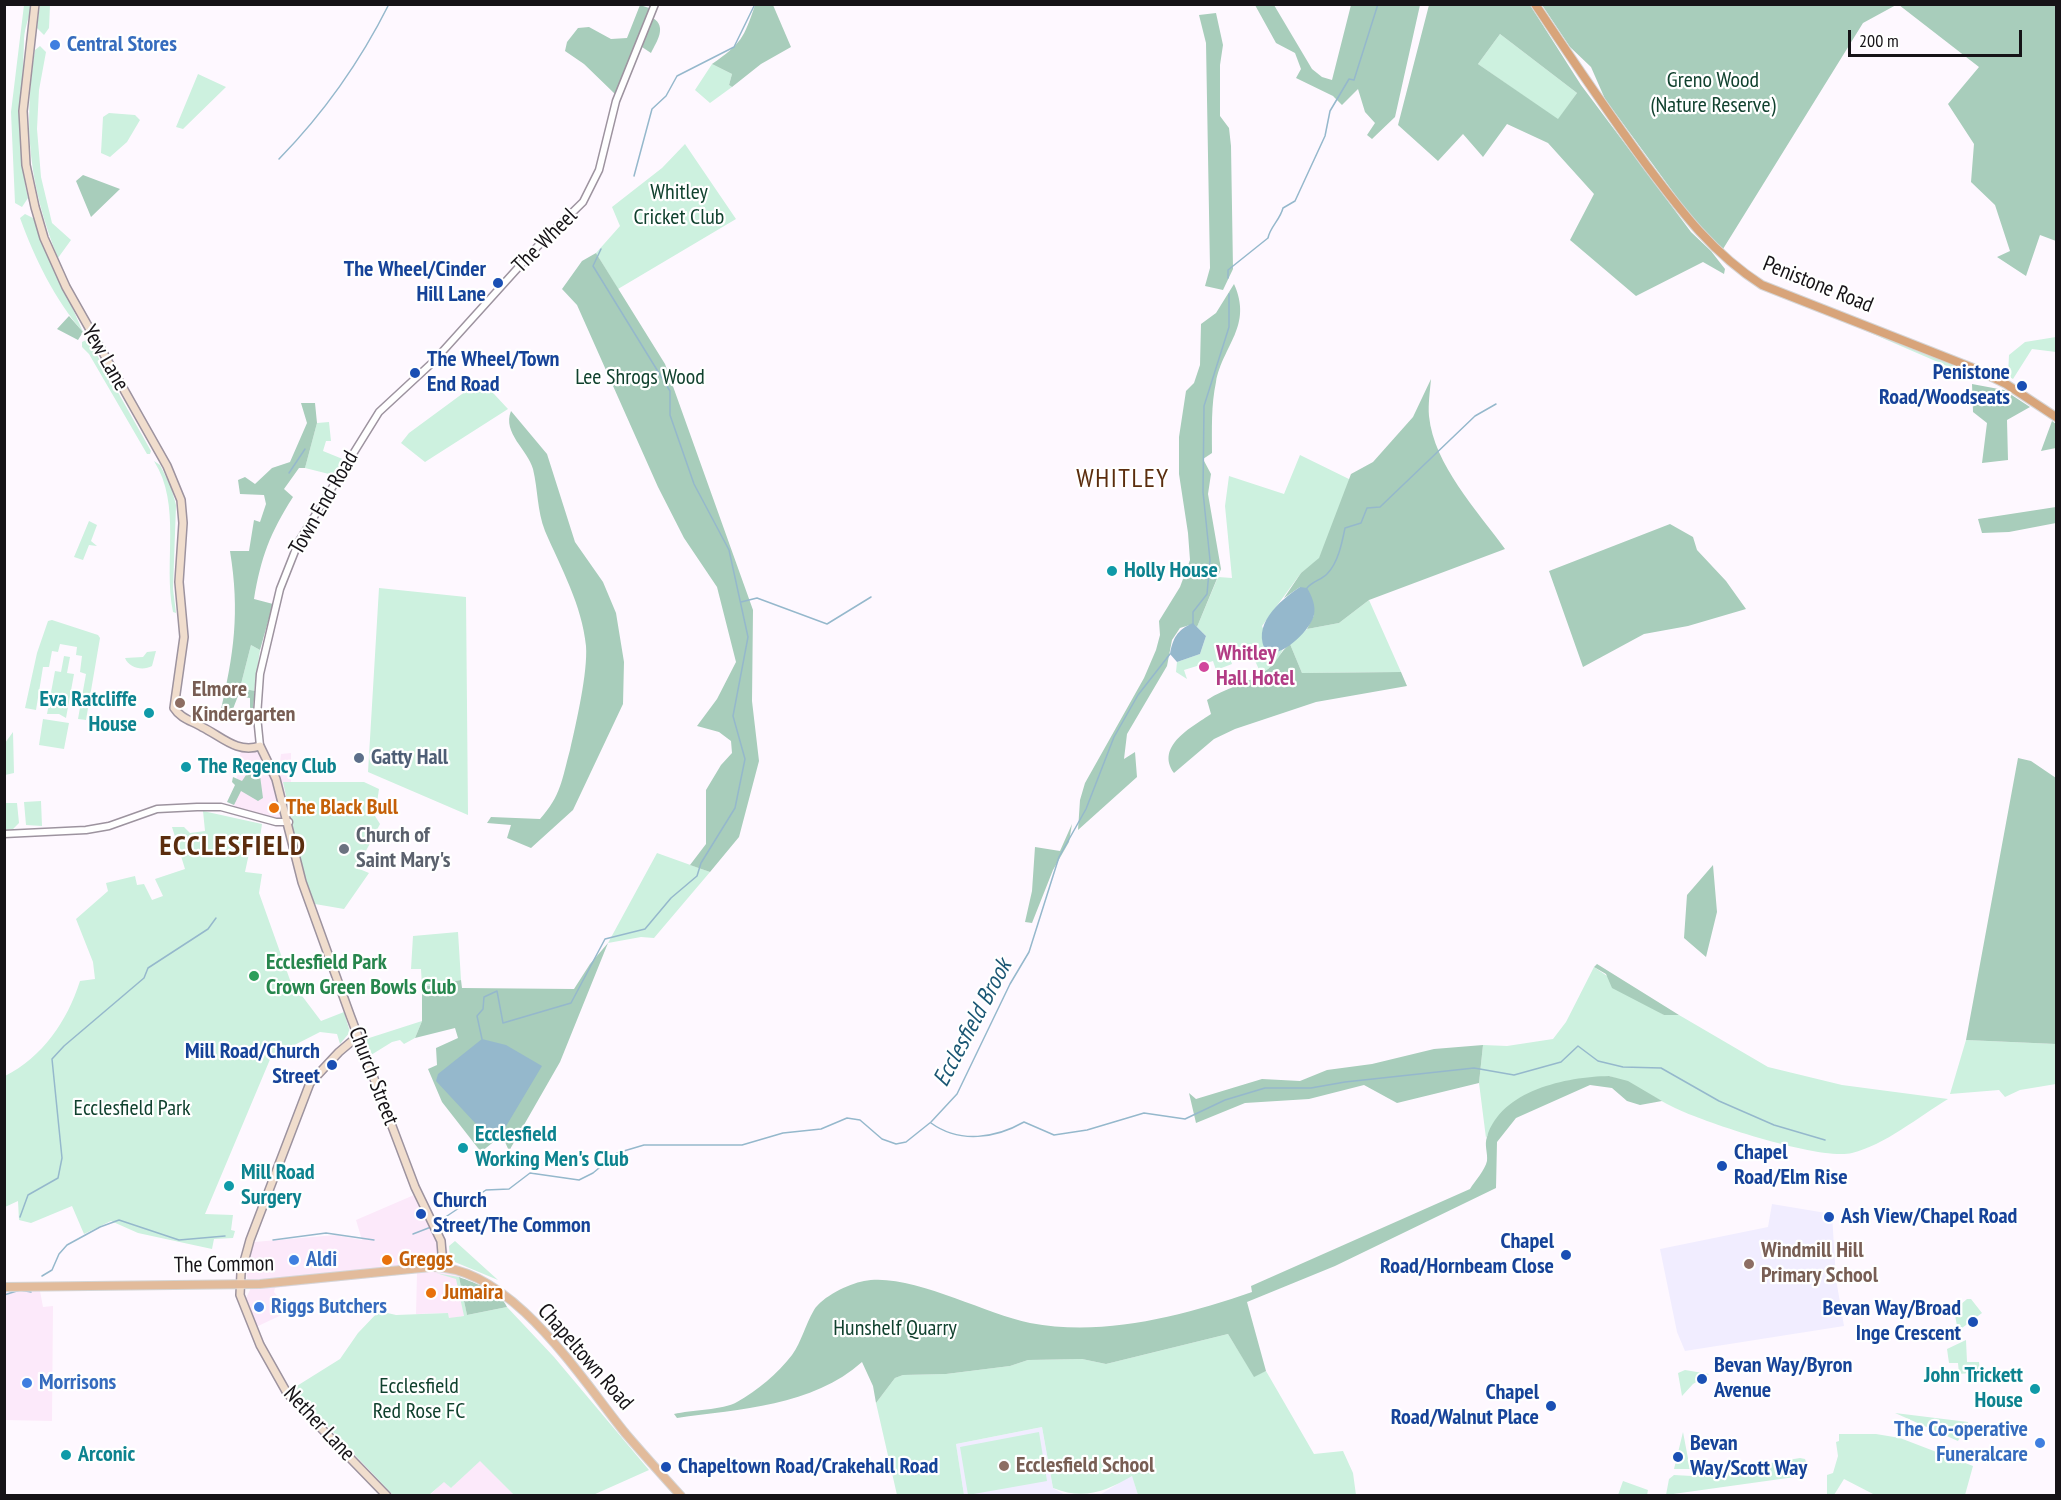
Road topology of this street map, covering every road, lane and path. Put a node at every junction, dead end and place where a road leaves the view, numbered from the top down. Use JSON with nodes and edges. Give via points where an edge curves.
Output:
{"nodes":[{"id":1,"x":35,"y":4,"type":"edge"},
{"id":2,"x":655,"y":4,"type":"edge"},
{"id":3,"x":1535,"y":4,"type":"edge"},
{"id":4,"x":384,"y":407,"type":"joint"},
{"id":5,"x":2056,"y":417,"type":"edge"},
{"id":6,"x":260,"y":746,"type":"junction"},
{"id":7,"x":276,"y":779,"type":"joint"},
{"id":8,"x":289,"y":822,"type":"junction"},
{"id":9,"x":4,"y":834,"type":"edge"},
{"id":10,"x":358,"y":1036,"type":"junction"},
{"id":11,"x":443,"y":1266,"type":"junction"},
{"id":12,"x":240,"y":1284,"type":"junction"},
{"id":13,"x":4,"y":1287,"type":"edge"},
{"id":14,"x":387,"y":1496,"type":"edge"},
{"id":15,"x":681,"y":1496,"type":"edge"}],
"edges":[{"from":1,"to":6,"type":"main road","name":"Yew Lane","via":[[23,111],[26,165],[44,238],[66,287],[167,466],[181,500],[179,582],[184,637],[174,708],[182,717],[230,744]]},
{"from":2,"to":4,"type":"street","name":"The Wheel","via":[[616,101],[599,170],[584,202],[535,249],[433,362]]},
{"from":3,"to":5,"type":"highway","name":"Penistone Road","via":[[1607,112],[1694,229],[1735,268],[1762,285],[1973,368]]},
{"from":4,"to":6,"type":"street","name":"Town End Road","via":[[298,541],[287,567],[260,674]]},
{"from":6,"to":7,"type":"main road","name":"Town End Road"},
{"from":7,"to":8,"type":"main road","name":"Church Street"},
{"from":8,"to":9,"type":"street","via":[[216,806],[146,813],[93,829]]},
{"from":8,"to":10,"type":"main road","name":"Church Street","via":[[303,882]]},
{"from":10,"to":11,"type":"main road","name":"Church Street","via":[[443,1246]]},
{"from":10,"to":12,"type":"main road","via":[[310,1083],[250,1240]]},
{"from":11,"to":12,"type":"main road","name":"The Common","via":[[308,1281]]},
{"from":11,"to":15,"type":"main road","name":"Chapeltown Road","via":[[487,1284],[530,1319]]},
{"from":12,"to":13,"type":"main road","name":"The Common"},
{"from":12,"to":14,"type":"main road","name":"Nether Lane","via":[[244,1308],[279,1380],[299,1407]]}]}
